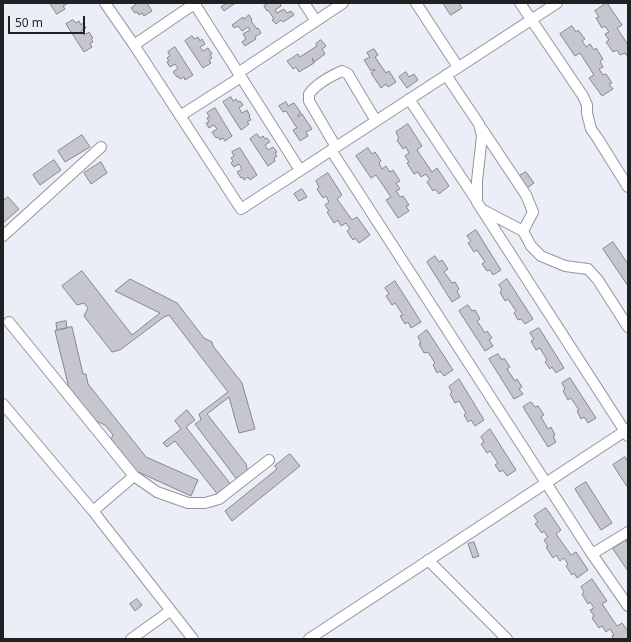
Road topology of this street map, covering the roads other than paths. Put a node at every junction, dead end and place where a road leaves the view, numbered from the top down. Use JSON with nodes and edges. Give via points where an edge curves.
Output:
{"nodes":[{"id":1,"x":105,"y":3,"type":"edge"},
{"id":2,"x":304,"y":3,"type":"edge"},
{"id":3,"x":343,"y":3,"type":"edge"},
{"id":4,"x":416,"y":3,"type":"edge"},
{"id":5,"x":520,"y":3,"type":"edge"},
{"id":6,"x":557,"y":3,"type":"edge"},
{"id":7,"x":194,"y":4,"type":"edge"},
{"id":8,"x":532,"y":19,"type":"junction"},
{"id":9,"x":316,"y":21,"type":"junction"},
{"id":10,"x":134,"y":45,"type":"junction"},
{"id":11,"x":458,"y":67,"type":"junction"},
{"id":12,"x":239,"y":75,"type":"junction"},
{"id":13,"x":446,"y":75,"type":"junction"},
{"id":14,"x":410,"y":99,"type":"junction"},
{"id":15,"x":180,"y":116,"type":"junction"},
{"id":16,"x":376,"y":121,"type":"junction"},
{"id":17,"x":479,"y":124,"type":"junction"},
{"id":18,"x":101,"y":147,"type":"dead end"},
{"id":19,"x":334,"y":148,"type":"junction"},
{"id":20,"x":300,"y":170,"type":"junction"},
{"id":21,"x":628,"y":187,"type":"edge"},
{"id":22,"x":480,"y":206,"type":"junction"},
{"id":23,"x":523,"y":231,"type":"junction"},
{"id":24,"x":3,"y":236,"type":"edge"},
{"id":25,"x":9,"y":322,"type":"dead end"},
{"id":26,"x":628,"y":327,"type":"edge"},
{"id":27,"x":3,"y":404,"type":"edge"},
{"id":28,"x":627,"y":432,"type":"edge"},
{"id":29,"x":269,"y":460,"type":"dead end"},
{"id":30,"x":134,"y":476,"type":"junction"},
{"id":31,"x":546,"y":483,"type":"junction"},
{"id":32,"x":93,"y":512,"type":"junction"},
{"id":33,"x":628,"y":532,"type":"edge"},
{"id":34,"x":592,"y":554,"type":"junction"},
{"id":35,"x":428,"y":560,"type":"junction"},
{"id":36,"x":628,"y":606,"type":"edge"},
{"id":37,"x":170,"y":611,"type":"junction"},
{"id":38,"x":131,"y":639,"type":"edge"},
{"id":39,"x":193,"y":639,"type":"edge"},
{"id":40,"x":309,"y":639,"type":"edge"},
{"id":41,"x":507,"y":639,"type":"edge"}],
"edges":[{"from":1,"to":10,"type":"street"},
{"from":2,"to":9,"type":"street"},
{"from":3,"to":9,"type":"street"},
{"from":4,"to":11,"type":"street"},
{"from":5,"to":8,"type":"street"},
{"from":6,"to":8,"type":"street"},
{"from":7,"to":10,"type":"street"},
{"from":7,"to":12,"type":"street"},
{"from":8,"to":11,"type":"street"},
{"from":8,"to":21,"type":"street","via":[[583,96],[591,129]]},
{"from":9,"to":12,"type":"street"},
{"from":10,"to":15,"type":"street"},
{"from":11,"to":13,"type":"street"},
{"from":12,"to":15,"type":"street"},
{"from":12,"to":20,"type":"street"},
{"from":13,"to":14,"type":"street"},
{"from":13,"to":17,"type":"street"},
{"from":14,"to":16,"type":"street"},
{"from":14,"to":22,"type":"street"},
{"from":15,"to":20,"type":"street","via":[[241,209]]},
{"from":16,"to":19,"type":"street"},
{"from":16,"to":19,"type":"street","via":[[348,74],[342,72],[334,75],[309,94],[309,101]]},
{"from":17,"to":22,"type":"street","via":[[482,136],[476,181]]},
{"from":17,"to":23,"type":"street","via":[[526,195],[533,212]]},
{"from":18,"to":24,"type":"street"},
{"from":19,"to":20,"type":"street"},
{"from":19,"to":31,"type":"street"},
{"from":22,"to":23,"type":"street"},
{"from":22,"to":28,"type":"street"},
{"from":23,"to":26,"type":"street","via":[[531,246],[541,256],[565,266],[588,270],[598,280]]},
{"from":25,"to":30,"type":"street"},
{"from":27,"to":32,"type":"street"},
{"from":28,"to":31,"type":"street"},
{"from":29,"to":30,"type":"street","via":[[218,499],[205,503],[188,502],[157,492]]},
{"from":30,"to":32,"type":"street"},
{"from":31,"to":34,"type":"street"},
{"from":31,"to":35,"type":"street"},
{"from":32,"to":37,"type":"street"},
{"from":33,"to":34,"type":"street"},
{"from":34,"to":36,"type":"street"},
{"from":35,"to":40,"type":"street"},
{"from":35,"to":41,"type":"street"},
{"from":37,"to":38,"type":"street"},
{"from":37,"to":39,"type":"street"}]}
